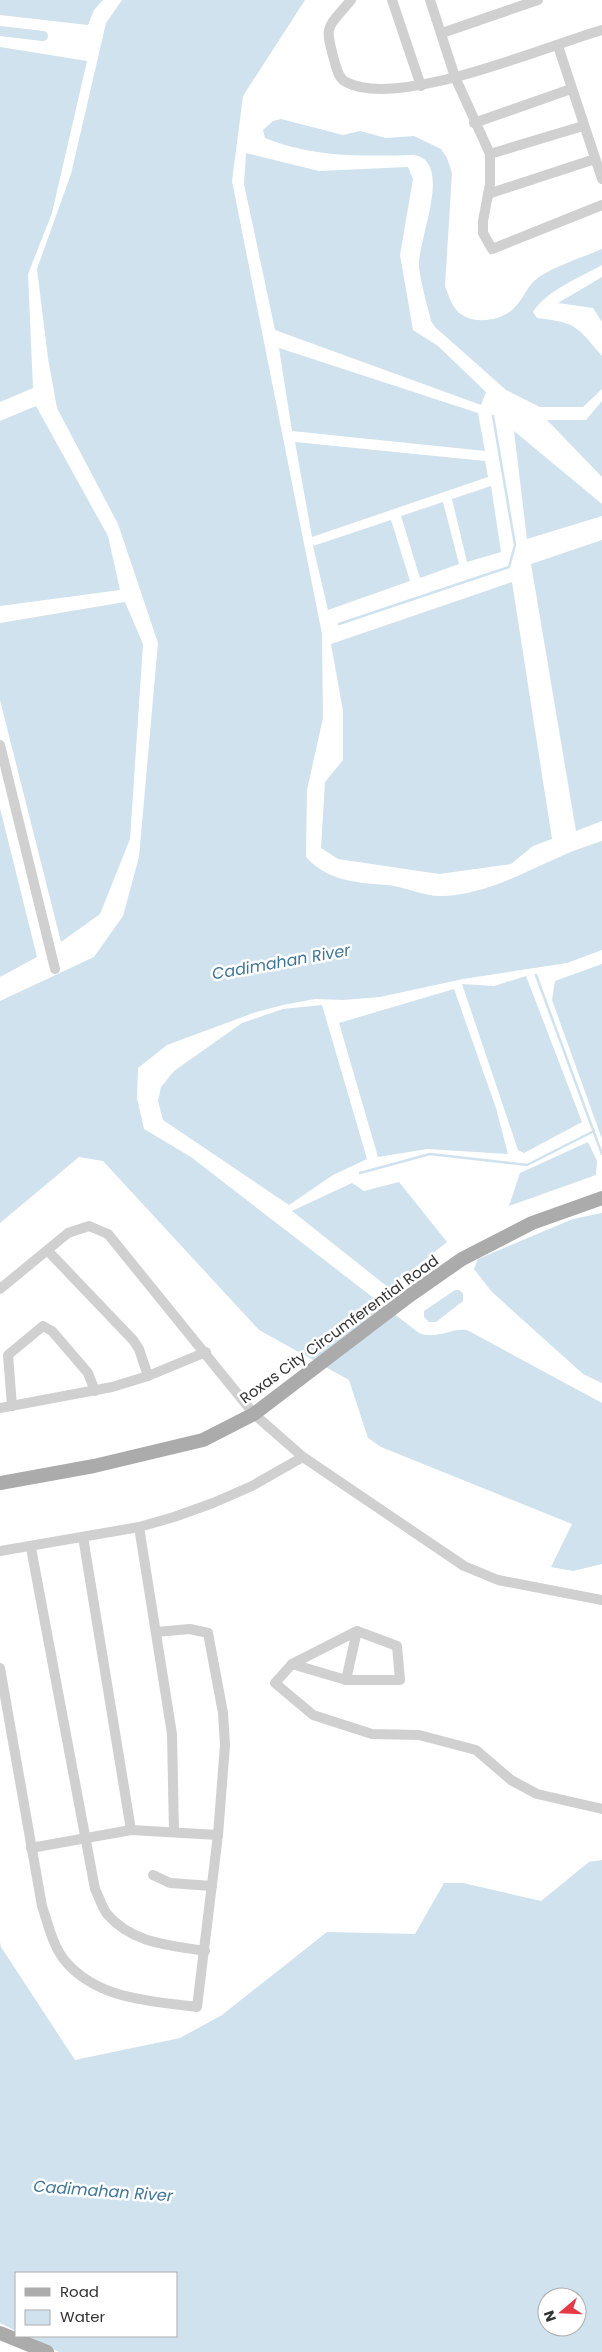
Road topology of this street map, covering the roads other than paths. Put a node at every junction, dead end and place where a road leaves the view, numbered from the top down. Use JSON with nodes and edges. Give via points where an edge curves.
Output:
{"nodes":[{"id":1,"x":350,"y":0,"type":"edge"},
{"id":2,"x":392,"y":0,"type":"edge"},
{"id":3,"x":430,"y":0,"type":"edge"},
{"id":4,"x":538,"y":0,"type":"edge"},
{"id":5,"x":602,"y":30,"type":"edge"},
{"id":6,"x":442,"y":33,"type":"junction"},
{"id":7,"x":558,"y":46,"type":"junction"},
{"id":8,"x":455,"y":77,"type":"junction"},
{"id":9,"x":421,"y":86,"type":"junction"},
{"id":10,"x":571,"y":89,"type":"junction"},
{"id":11,"x":474,"y":123,"type":"junction"},
{"id":12,"x":583,"y":126,"type":"junction"},
{"id":13,"x":490,"y":154,"type":"junction"},
{"id":14,"x":595,"y":159,"type":"junction"},
{"id":15,"x":602,"y":179,"type":"edge"},
{"id":16,"x":488,"y":194,"type":"junction"},
{"id":17,"x":602,"y":204,"type":"edge"},
{"id":18,"x":0,"y":745,"type":"edge"},
{"id":19,"x":55,"y":969,"type":"dead end"},
{"id":20,"x":602,"y":1198,"type":"edge"},
{"id":21,"x":48,"y":1250,"type":"junction"},
{"id":22,"x":0,"y":1289,"type":"edge"},
{"id":23,"x":206,"y":1352,"type":"junction"},
{"id":24,"x":148,"y":1376,"type":"junction"},
{"id":25,"x":95,"y":1391,"type":"junction"},
{"id":26,"x":12,"y":1406,"type":"junction"},
{"id":27,"x":0,"y":1408,"type":"edge"},
{"id":28,"x":254,"y":1414,"type":"junction"},
{"id":29,"x":303,"y":1457,"type":"junction"},
{"id":30,"x":0,"y":1483,"type":"edge"},
{"id":31,"x":138,"y":1527,"type":"junction"},
{"id":32,"x":83,"y":1537,"type":"junction"},
{"id":33,"x":31,"y":1548,"type":"junction"},
{"id":34,"x":0,"y":1552,"type":"edge"},
{"id":35,"x":602,"y":1600,"type":"edge"},
{"id":36,"x":357,"y":1631,"type":"junction"},
{"id":37,"x":156,"y":1632,"type":"junction"},
{"id":38,"x":292,"y":1664,"type":"junction"},
{"id":39,"x":0,"y":1668,"type":"edge"},
{"id":40,"x":346,"y":1680,"type":"junction"},
{"id":41,"x":602,"y":1809,"type":"edge"},
{"id":42,"x":131,"y":1830,"type":"junction"},
{"id":43,"x":174,"y":1832,"type":"junction"},
{"id":44,"x":218,"y":1835,"type":"junction"},
{"id":45,"x":85,"y":1837,"type":"junction"},
{"id":46,"x":31,"y":1848,"type":"junction"},
{"id":47,"x":153,"y":1875,"type":"dead end"},
{"id":48,"x":212,"y":1886,"type":"junction"},
{"id":49,"x":206,"y":1951,"type":"junction"},
{"id":50,"x":0,"y":2332,"type":"edge"},
{"id":51,"x":47,"y":2352,"type":"edge"}],
"edges":[{"from":1,"to":9,"type":"street","via":[[328,29],[327,36],[339,76],[346,82],[372,89]]},
{"from":2,"to":9,"type":"street"},
{"from":3,"to":6,"type":"street"},
{"from":4,"to":6,"type":"street"},
{"from":5,"to":7,"type":"street"},
{"from":6,"to":8,"type":"street"},
{"from":7,"to":8,"type":"street"},
{"from":7,"to":10,"type":"street"},
{"from":8,"to":9,"type":"street"},
{"from":8,"to":11,"type":"street"},
{"from":10,"to":11,"type":"street"},
{"from":10,"to":12,"type":"street"},
{"from":11,"to":13,"type":"street"},
{"from":12,"to":13,"type":"street"},
{"from":12,"to":14,"type":"street"},
{"from":13,"to":16,"type":"street"},
{"from":14,"to":15,"type":"street"},
{"from":14,"to":16,"type":"street"},
{"from":16,"to":17,"type":"street","via":[[482,233],[492,249]]},
{"from":18,"to":19,"type":"street"},
{"from":20,"to":28,"type":"main road","name":"Roxas City Circumferential Road","via":[[532,1223],[462,1259]]},
{"from":21,"to":22,"type":"street"},
{"from":21,"to":23,"type":"street","via":[[78,1228],[89,1226],[108,1234]]},
{"from":21,"to":24,"type":"street","via":[[133,1340]]},
{"from":23,"to":24,"type":"street"},
{"from":23,"to":28,"type":"street"},
{"from":24,"to":25,"type":"street"},
{"from":25,"to":26,"type":"street"},
{"from":25,"to":26,"type":"street","via":[[88,1372],[52,1330],[43,1326],[8,1355]]},
{"from":26,"to":27,"type":"street"},
{"from":28,"to":29,"type":"street"},
{"from":28,"to":30,"type":"main road","name":"Roxas City Circumferential Road","via":[[203,1440],[94,1466]]},
{"from":29,"to":31,"type":"street","via":[[213,1504]]},
{"from":29,"to":35,"type":"street","via":[[464,1566],[498,1580]]},
{"from":31,"to":32,"type":"street"},
{"from":31,"to":37,"type":"street"},
{"from":32,"to":33,"type":"street"},
{"from":32,"to":42,"type":"street"},
{"from":33,"to":34,"type":"street"},
{"from":33,"to":45,"type":"street"},
{"from":36,"to":38,"type":"street"},
{"from":36,"to":40,"type":"street"},
{"from":36,"to":40,"type":"street","via":[[397,1646],[400,1680]]},
{"from":37,"to":43,"type":"street","via":[[172,1734]]},
{"from":37,"to":44,"type":"street","via":[[190,1629],[208,1633],[224,1713],[225,1745]]},
{"from":38,"to":40,"type":"street"},
{"from":38,"to":41,"type":"street","via":[[275,1683],[313,1715],[372,1734],[419,1735],[476,1750],[511,1780],[537,1794]]},
{"from":39,"to":46,"type":"street"},
{"from":42,"to":43,"type":"street"},
{"from":42,"to":45,"type":"street"},
{"from":43,"to":44,"type":"street"},
{"from":44,"to":48,"type":"street"},
{"from":45,"to":46,"type":"street"},
{"from":45,"to":49,"type":"street","via":[[95,1890],[106,1913],[126,1932],[146,1942]]},
{"from":46,"to":49,"type":"street","via":[[42,1906],[54,1940],[66,1962],[99,1988],[124,1996],[197,2008]]},
{"from":47,"to":48,"type":"street","via":[[170,1883]]},
{"from":48,"to":49,"type":"street"},
{"from":50,"to":51,"type":"main road"}]}
